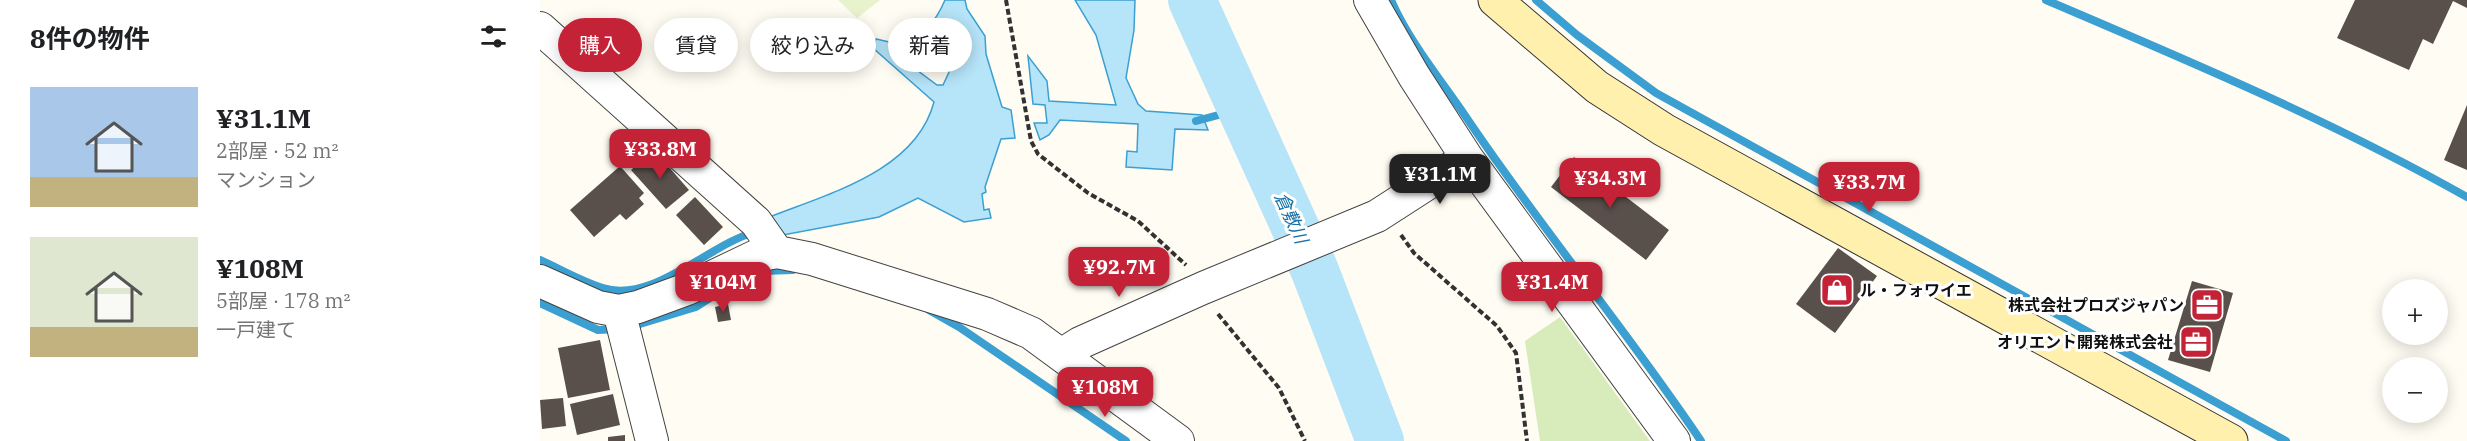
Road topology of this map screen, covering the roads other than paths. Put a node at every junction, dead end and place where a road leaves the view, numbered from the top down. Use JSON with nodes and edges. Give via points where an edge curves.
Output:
{"nodes":[{"id":1,"x":1370,"y":0,"type":"edge"},
{"id":2,"x":1495,"y":0,"type":"edge"},
{"id":3,"x":540,"y":28,"type":"edge"},
{"id":4,"x":1467,"y":158,"type":"junction"},
{"id":5,"x":766,"y":236,"type":"junction"},
{"id":6,"x":540,"y":281,"type":"edge"},
{"id":7,"x":622,"y":323,"type":"junction"},
{"id":8,"x":1061,"y":355,"type":"junction"},
{"id":9,"x":652,"y":441,"type":"edge"},
{"id":10,"x":1178,"y":441,"type":"edge"},
{"id":11,"x":1674,"y":441,"type":"edge"},
{"id":12,"x":2231,"y":441,"type":"edge"}],
"edges":[{"from":1,"to":4,"type":"street"},
{"from":2,"to":12,"type":"street","via":[[1597,87],[1664,130]]},
{"from":3,"to":5,"type":"street"},
{"from":4,"to":8,"type":"street","via":[[1381,214],[1080,343]]},
{"from":4,"to":11,"type":"street"},
{"from":5,"to":7,"type":"street","via":[[756,256],[638,307]]},
{"from":5,"to":8,"type":"street","via":[[812,259],[987,314],[1031,333]]},
{"from":6,"to":7,"type":"street","via":[[598,307]]},
{"from":7,"to":9,"type":"street"},
{"from":8,"to":10,"type":"street"}]}
